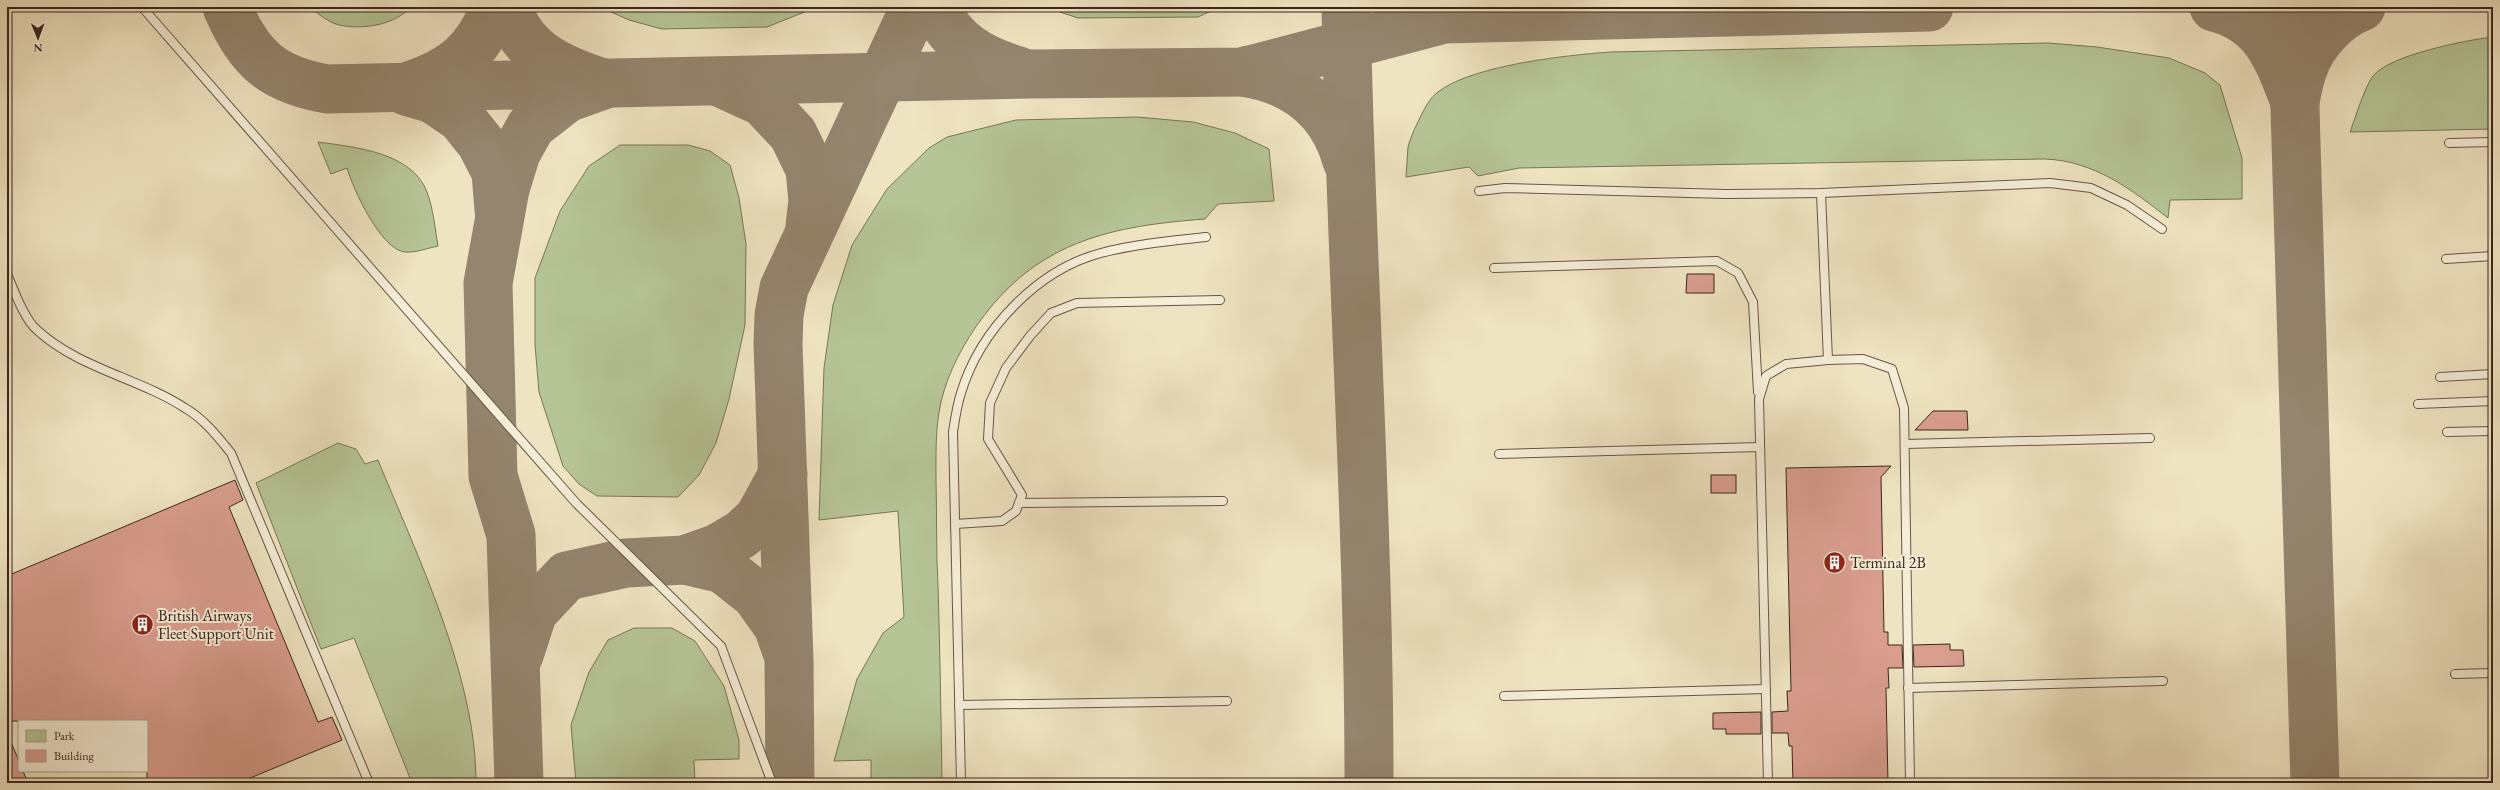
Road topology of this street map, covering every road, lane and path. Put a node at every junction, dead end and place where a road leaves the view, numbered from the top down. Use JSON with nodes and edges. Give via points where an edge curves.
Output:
{"nodes":[{"id":1,"x":142,"y":7,"type":"edge"},
{"id":2,"x":2493,"y":142,"type":"edge"},
{"id":3,"x":2449,"y":143,"type":"dead end"},
{"id":4,"x":1479,"y":191,"type":"dead end"},
{"id":5,"x":1821,"y":193,"type":"junction"},
{"id":6,"x":2162,"y":229,"type":"dead end"},
{"id":7,"x":1206,"y":237,"type":"dead end"},
{"id":8,"x":2493,"y":256,"type":"edge"},
{"id":9,"x":2446,"y":259,"type":"dead end"},
{"id":10,"x":1494,"y":268,"type":"dead end"},
{"id":11,"x":7,"y":274,"type":"edge"},
{"id":12,"x":1220,"y":300,"type":"dead end"},
{"id":13,"x":1828,"y":360,"type":"junction"},
{"id":14,"x":2493,"y":374,"type":"edge"},
{"id":15,"x":2440,"y":377,"type":"dead end"},
{"id":16,"x":1759,"y":399,"type":"junction"},
{"id":17,"x":2493,"y":401,"type":"edge"},
{"id":18,"x":2418,"y":404,"type":"dead end"},
{"id":19,"x":2493,"y":431,"type":"edge"},
{"id":20,"x":2447,"y":432,"type":"dead end"},
{"id":21,"x":2150,"y":438,"type":"dead end"},
{"id":22,"x":1905,"y":444,"type":"junction"},
{"id":23,"x":1760,"y":447,"type":"junction"},
{"id":24,"x":1499,"y":454,"type":"dead end"},
{"id":25,"x":1223,"y":501,"type":"dead end"},
{"id":26,"x":1019,"y":503,"type":"junction"},
{"id":27,"x":955,"y":524,"type":"junction"},
{"id":28,"x":2493,"y":673,"type":"edge"},
{"id":29,"x":2456,"y":674,"type":"dead end"},
{"id":30,"x":2163,"y":680,"type":"dead end"},
{"id":31,"x":1908,"y":688,"type":"junction"},
{"id":32,"x":1766,"y":689,"type":"junction"},
{"id":33,"x":1504,"y":696,"type":"dead end"},
{"id":34,"x":1227,"y":701,"type":"dead end"},
{"id":35,"x":959,"y":705,"type":"junction"},
{"id":36,"x":369,"y":783,"type":"edge"},
{"id":37,"x":772,"y":783,"type":"edge"},
{"id":38,"x":961,"y":783,"type":"edge"},
{"id":39,"x":1768,"y":783,"type":"edge"},
{"id":40,"x":1910,"y":783,"type":"edge"}],
"edges":[{"from":1,"to":37,"type":"lane","via":[[576,502],[721,646]]},
{"from":2,"to":3,"type":"lane"},
{"from":4,"to":5,"type":"lane","via":[[1505,188],[1726,194]]},
{"from":5,"to":6,"type":"lane","via":[[2050,182],[2090,188],[2127,205]]},
{"from":5,"to":13,"type":"lane"},
{"from":7,"to":27,"type":"lane","via":[[1130,246],[1073,262],[1050,276],[1007,314],[988,338],[961,392],[953,432]]},
{"from":8,"to":9,"type":"lane"},
{"from":10,"to":16,"type":"lane","via":[[1717,261],[1738,273],[1753,302]]},
{"from":11,"to":36,"type":"lane","via":[[36,330],[60,347],[185,407],[209,427],[231,453]]},
{"from":12,"to":26,"type":"lane","via":[[1077,303],[1051,313],[1006,368],[990,403],[988,439],[1022,495]]},
{"from":13,"to":16,"type":"lane","via":[[1786,364],[1766,376]]},
{"from":13,"to":22,"type":"lane","via":[[1863,359],[1892,370],[1904,408]]},
{"from":14,"to":15,"type":"lane"},
{"from":16,"to":23,"type":"lane"},
{"from":17,"to":18,"type":"lane"},
{"from":19,"to":20,"type":"lane"},
{"from":21,"to":22,"type":"lane"},
{"from":22,"to":31,"type":"lane"},
{"from":23,"to":24,"type":"lane"},
{"from":23,"to":32,"type":"lane"},
{"from":25,"to":26,"type":"lane"},
{"from":26,"to":27,"type":"lane","via":[[1016,512],[1002,521]]},
{"from":27,"to":35,"type":"lane"},
{"from":28,"to":29,"type":"lane"},
{"from":30,"to":31,"type":"lane"},
{"from":31,"to":40,"type":"lane"},
{"from":32,"to":33,"type":"lane"},
{"from":32,"to":39,"type":"lane"},
{"from":34,"to":35,"type":"lane"},
{"from":35,"to":38,"type":"lane"}]}
